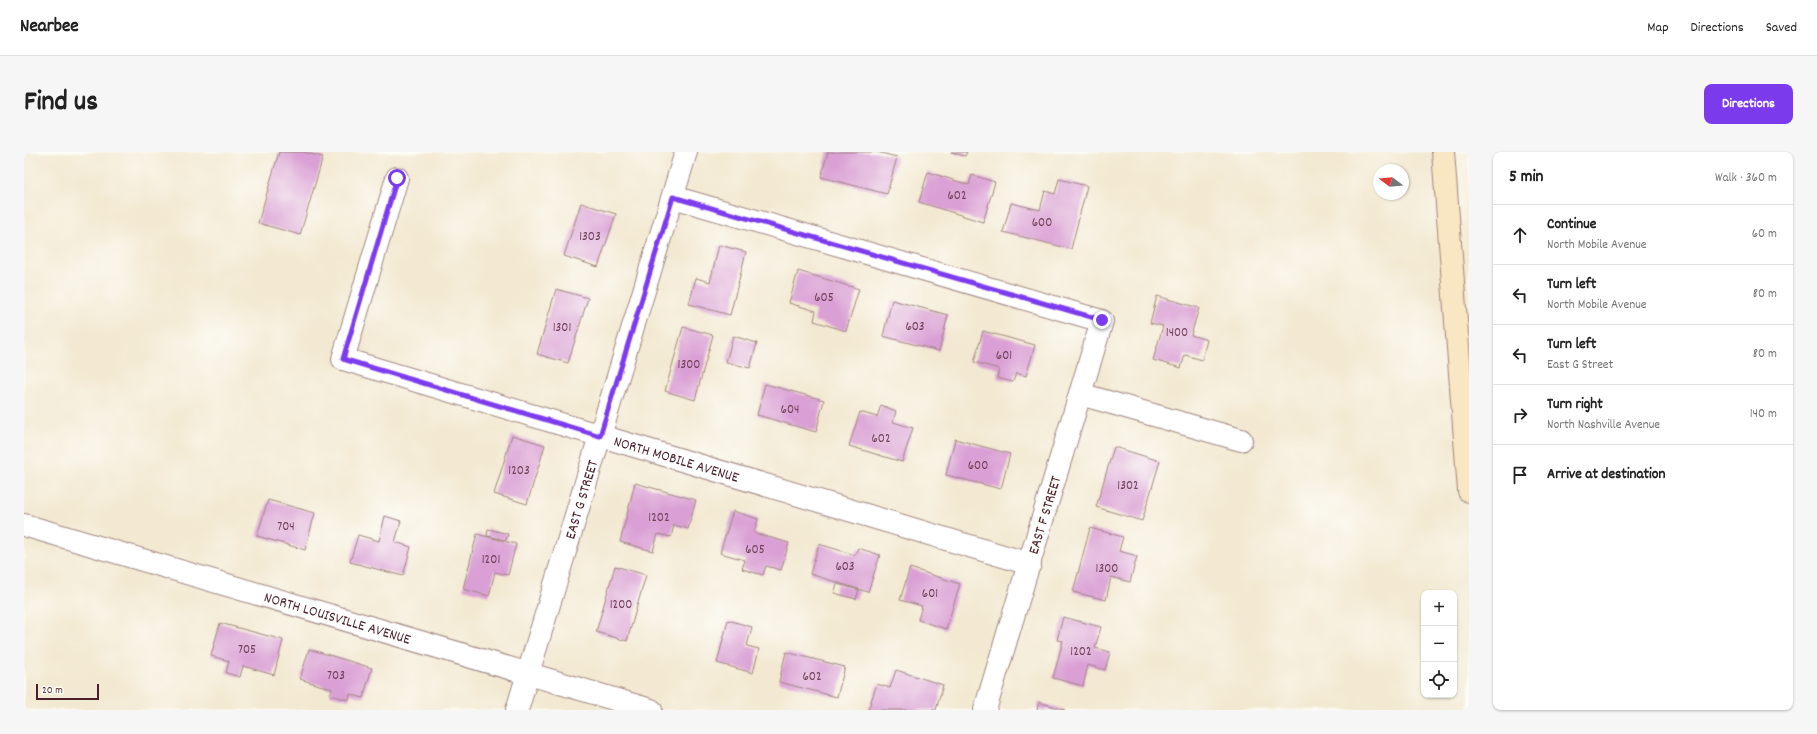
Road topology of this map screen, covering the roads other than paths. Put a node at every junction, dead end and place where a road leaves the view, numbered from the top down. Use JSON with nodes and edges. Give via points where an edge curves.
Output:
{"nodes":[{"id":1,"x":686,"y":152,"type":"edge"},
{"id":2,"x":1443,"y":152,"type":"edge"},
{"id":3,"x":397,"y":178,"type":"dead end"},
{"id":4,"x":673,"y":197,"type":"junction"},
{"id":5,"x":1080,"y":394,"type":"junction"},
{"id":6,"x":600,"y":436,"type":"junction"},
{"id":7,"x":1241,"y":440,"type":"dead end"},
{"id":8,"x":1469,"y":491,"type":"edge"},
{"id":9,"x":24,"y":525,"type":"edge"},
{"id":10,"x":1030,"y":564,"type":"junction"},
{"id":11,"x":528,"y":673,"type":"junction"},
{"id":12,"x":517,"y":710,"type":"edge"},
{"id":13,"x":651,"y":710,"type":"edge"},
{"id":14,"x":985,"y":710,"type":"edge"}],
"edges":[{"from":1,"to":4,"type":"street","name":"EAST G STREET"},
{"from":2,"to":8,"type":"main road"},
{"from":3,"to":6,"type":"street","name":"NORTH MOBILE AVENUE","via":[[343,359]]},
{"from":4,"to":5,"type":"street","name":"EAST F STREET","via":[[1102,320]]},
{"from":4,"to":6,"type":"street","name":"EAST G STREET"},
{"from":5,"to":7,"type":"street"},
{"from":5,"to":10,"type":"street","name":"EAST F STREET"},
{"from":6,"to":10,"type":"street","name":"NORTH MOBILE AVENUE"},
{"from":6,"to":11,"type":"street","name":"EAST G STREET"},
{"from":9,"to":11,"type":"street","name":"NORTH LOUISVILLE AVENUE"},
{"from":10,"to":14,"type":"street","name":"EAST F STREET"},
{"from":11,"to":12,"type":"street","name":"EAST G STREET"},
{"from":11,"to":13,"type":"street","name":"NORTH LOUISVILLE AVENUE"}]}
